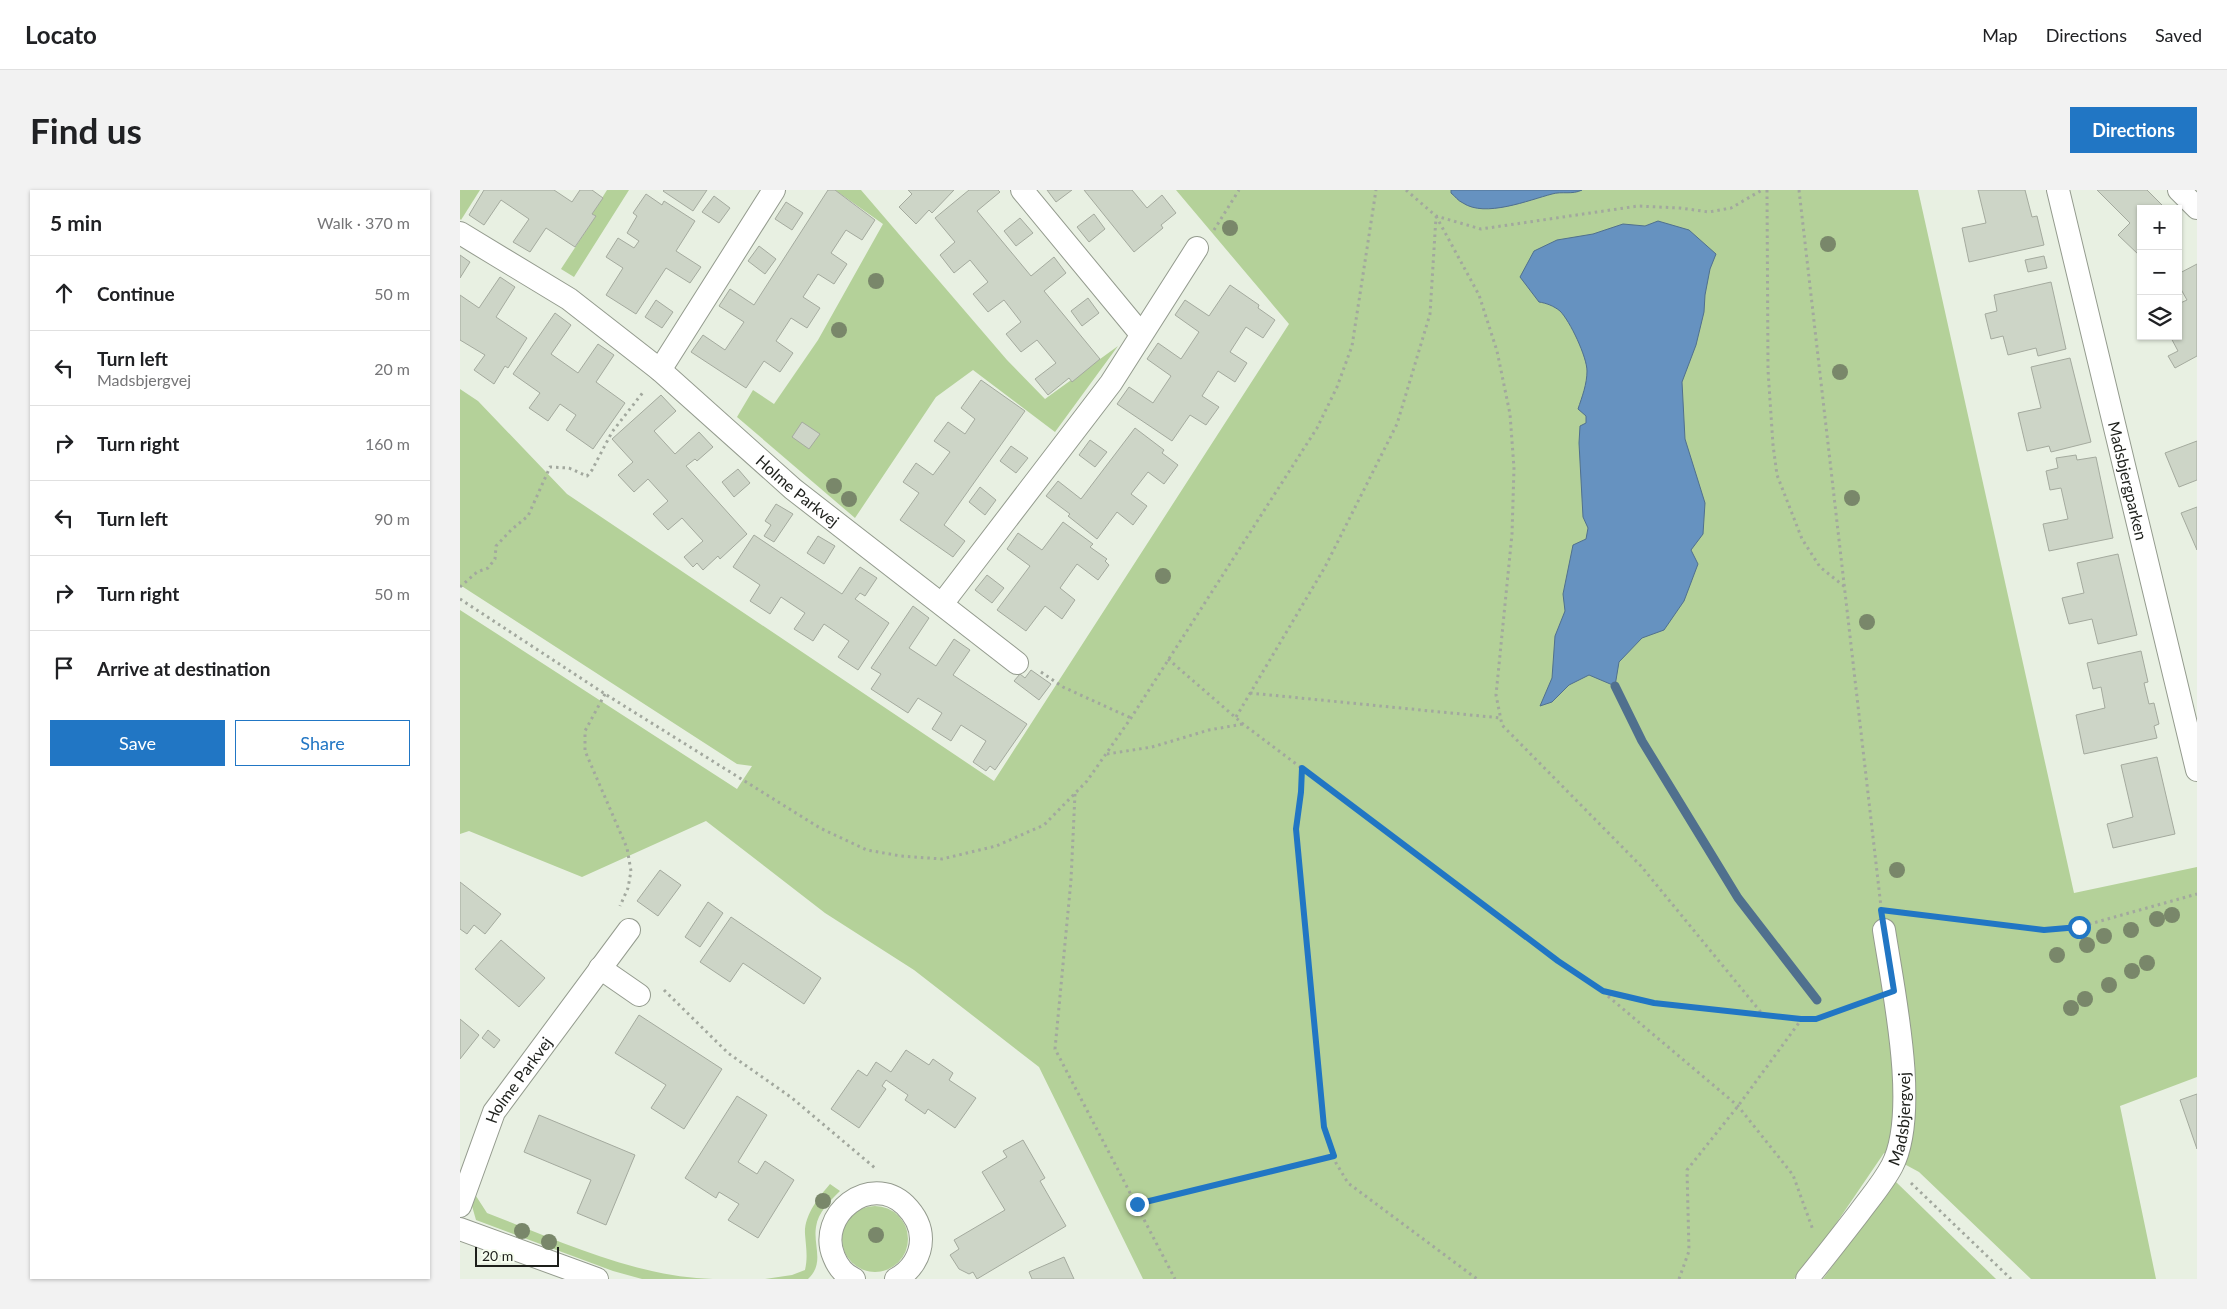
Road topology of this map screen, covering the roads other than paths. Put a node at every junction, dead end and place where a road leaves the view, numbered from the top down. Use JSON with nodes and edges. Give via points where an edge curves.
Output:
{"nodes":[{"id":1,"x":774,"y":190,"type":"edge"},
{"id":2,"x":1022,"y":190,"type":"edge"},
{"id":3,"x":2058,"y":190,"type":"edge"},
{"id":4,"x":2179,"y":190,"type":"edge"},
{"id":5,"x":2197,"y":208,"type":"edge"},
{"id":6,"x":460,"y":233,"type":"edge"},
{"id":7,"x":1198,"y":248,"type":"road end"},
{"id":8,"x":1140,"y":334,"type":"junction"},
{"id":9,"x":660,"y":370,"type":"junction"},
{"id":10,"x":942,"y":604,"type":"junction"},
{"id":11,"x":1017,"y":663,"type":"road end"},
{"id":12,"x":2197,"y":770,"type":"edge"},
{"id":13,"x":628,"y":930,"type":"road end"},
{"id":14,"x":1884,"y":930,"type":"road end"},
{"id":15,"x":600,"y":968,"type":"junction"},
{"id":16,"x":638,"y":995,"type":"road end"},
{"id":17,"x":460,"y":1206,"type":"edge"},
{"id":18,"x":460,"y":1229,"type":"edge"},
{"id":19,"x":848,"y":1278,"type":"edge"},
{"id":20,"x":597,"y":1279,"type":"edge"},
{"id":21,"x":896,"y":1279,"type":"edge"},
{"id":22,"x":1807,"y":1279,"type":"edge"}],
"edges":[{"from":1,"to":9,"type":"street"},
{"from":2,"to":8,"type":"street"},
{"from":3,"to":12,"type":"street","name":"Madsbjergparken"},
{"from":4,"to":5,"type":"street"},
{"from":6,"to":9,"type":"street","name":"Holme Parkvej","via":[[569,299]]},
{"from":7,"to":8,"type":"street"},
{"from":8,"to":10,"type":"street","via":[[1111,383]]},
{"from":9,"to":10,"type":"street","name":"Holme Parkvej","via":[[793,489]]},
{"from":10,"to":11,"type":"street","name":"Holme Parkvej"},
{"from":13,"to":15,"type":"street","name":"Holme Parkvej"},
{"from":14,"to":22,"type":"street","name":"Madsbjergvej","via":[[1901,1043],[1905,1120],[1900,1144],[1893,1166],[1879,1187]]},
{"from":15,"to":16,"type":"street"},
{"from":15,"to":17,"type":"street","name":"Holme Parkvej","via":[[494,1112]]},
{"from":18,"to":20,"type":"street"},
{"from":19,"to":21,"type":"street","via":[[831,1250],[832,1226],[845,1205],[858,1196],[874,1194],[901,1202],[912,1212],[918,1224],[919,1252],[913,1266]]}]}
